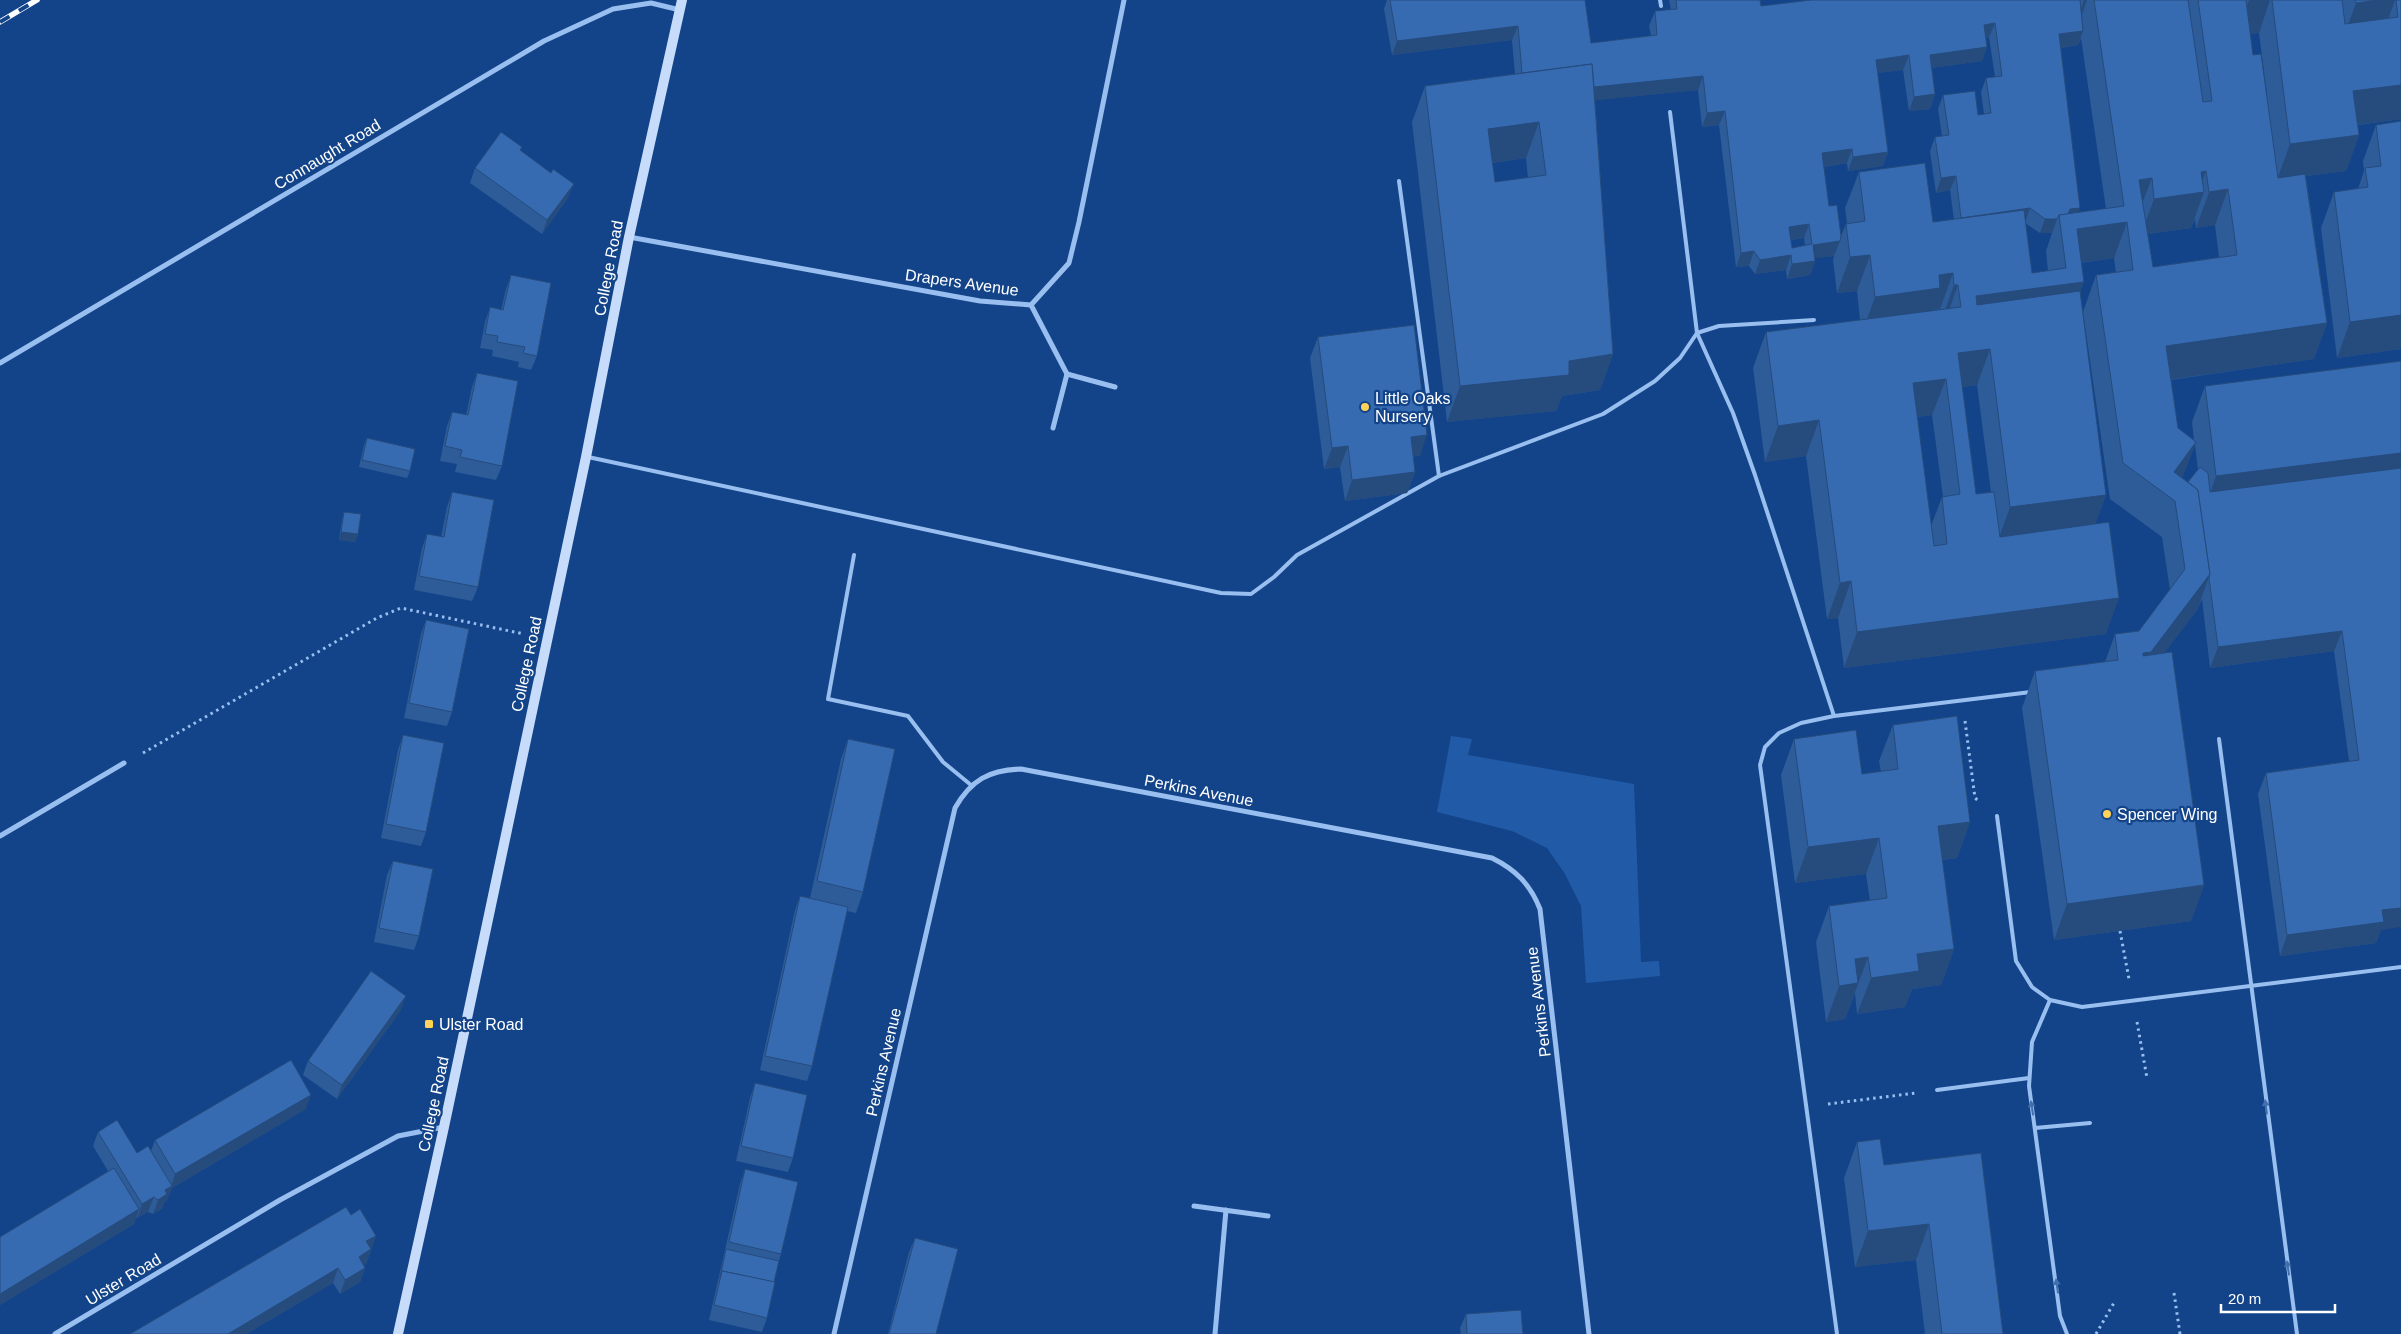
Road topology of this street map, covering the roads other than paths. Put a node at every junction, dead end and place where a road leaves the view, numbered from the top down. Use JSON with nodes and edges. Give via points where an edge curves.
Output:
{"nodes":[{"id":1,"x":1124,"y":0,"type":"edge"},
{"id":2,"x":1660,"y":0,"type":"edge"},
{"id":3,"x":681,"y":5,"type":"edge"},
{"id":4,"x":1661,"y":6,"type":"dead end"},
{"id":5,"x":1670,"y":112,"type":"dead end"},
{"id":6,"x":1399,"y":181,"type":"dead end"},
{"id":7,"x":629,"y":236,"type":"junction"},
{"id":8,"x":1031,"y":305,"type":"junction"},
{"id":9,"x":1814,"y":320,"type":"dead end"},
{"id":10,"x":1698,"y":333,"type":"junction"},
{"id":11,"x":0,"y":363,"type":"edge"},
{"id":12,"x":1066,"y":374,"type":"junction"},
{"id":13,"x":1115,"y":387,"type":"dead end"},
{"id":14,"x":1053,"y":428,"type":"dead end"},
{"id":15,"x":586,"y":457,"type":"junction"},
{"id":16,"x":1439,"y":476,"type":"junction"},
{"id":17,"x":854,"y":555,"type":"dead end"},
{"id":18,"x":2034,"y":692,"type":"edge"},
{"id":19,"x":1834,"y":716,"type":"junction"},
{"id":20,"x":2219,"y":739,"type":"dead end"},
{"id":21,"x":124,"y":763,"type":"road end"},
{"id":22,"x":972,"y":785,"type":"junction"},
{"id":23,"x":1997,"y":816,"type":"road end"},
{"id":24,"x":0,"y":836,"type":"edge"},
{"id":25,"x":2401,"y":967,"type":"edge"},
{"id":26,"x":2251,"y":987,"type":"junction"},
{"id":27,"x":2050,"y":1000,"type":"junction"},
{"id":28,"x":2029,"y":1078,"type":"junction"},
{"id":29,"x":1937,"y":1090,"type":"road end"},
{"id":30,"x":2090,"y":1123,"type":"dead end"},
{"id":31,"x":444,"y":1127,"type":"junction"},
{"id":32,"x":2035,"y":1128,"type":"junction"},
{"id":33,"x":1194,"y":1206,"type":"dead end"},
{"id":34,"x":1226,"y":1210,"type":"junction"},
{"id":35,"x":1268,"y":1216,"type":"dead end"},
{"id":36,"x":55,"y":1334,"type":"edge"},
{"id":37,"x":398,"y":1334,"type":"edge"},
{"id":38,"x":834,"y":1334,"type":"edge"},
{"id":39,"x":1215,"y":1334,"type":"edge"},
{"id":40,"x":1589,"y":1334,"type":"edge"},
{"id":41,"x":1837,"y":1334,"type":"edge"},
{"id":42,"x":2066,"y":1334,"type":"edge"},
{"id":43,"x":2297,"y":1334,"type":"edge"}],
"edges":[{"from":1,"to":8,"type":"street","name":"Drapers Avenue","via":[[1069,264]]},
{"from":2,"to":4,"type":"lane"},
{"from":3,"to":7,"type":"main road","name":"College Road"},
{"from":3,"to":11,"type":"street","name":"Connaught Road","via":[[651,3],[613,8],[544,41]]},
{"from":5,"to":10,"type":"lane"},
{"from":6,"to":16,"type":"lane"},
{"from":7,"to":8,"type":"street","name":"Drapers Avenue","via":[[980,301]]},
{"from":7,"to":15,"type":"main road","name":"College Road"},
{"from":8,"to":12,"type":"street"},
{"from":9,"to":10,"type":"lane","via":[[1719,326]]},
{"from":10,"to":16,"type":"lane","via":[[1680,358],[1655,381],[1603,414]]},
{"from":10,"to":19,"type":"lane","via":[[1752,466]]},
{"from":12,"to":13,"type":"street"},
{"from":12,"to":14,"type":"street"},
{"from":15,"to":16,"type":"lane","via":[[1221,593],[1251,594],[1297,555]]},
{"from":15,"to":31,"type":"main road","name":"College Road"},
{"from":17,"to":22,"type":"lane","via":[[828,699],[908,716],[943,762]]},
{"from":18,"to":19,"type":"lane"},
{"from":19,"to":41,"type":"lane","via":[[1801,723],[1780,733],[1765,747],[1760,765]]},
{"from":20,"to":26,"type":"lane"},
{"from":21,"to":24,"type":"street"},
{"from":22,"to":38,"type":"street","name":"Perkins Avenue","via":[[955,808],[951,822]]},
{"from":22,"to":40,"type":"street","name":"Perkins Avenue","via":[[1003,769],[1021,769],[1492,858],[1509,866],[1524,879],[1540,909]]},
{"from":23,"to":27,"type":"lane","via":[[2016,961],[2032,987]]},
{"from":25,"to":26,"type":"lane"},
{"from":26,"to":27,"type":"lane","via":[[2082,1007]]},
{"from":43,"to":26,"type":"lane","one_way":true},
{"from":27,"to":28,"type":"lane","via":[[2032,1042]]},
{"from":28,"to":29,"type":"lane"},
{"from":32,"to":28,"type":"lane","one_way":true},
{"from":30,"to":32,"type":"lane"},
{"from":31,"to":36,"type":"street","name":"Ulster Road","via":[[398,1136],[280,1200]]},
{"from":31,"to":37,"type":"main road","name":"College Road"},
{"from":42,"to":32,"type":"lane","one_way":true,"via":[[2060,1316]]},
{"from":33,"to":34,"type":"street"},
{"from":34,"to":35,"type":"street"},
{"from":34,"to":39,"type":"street"}]}
